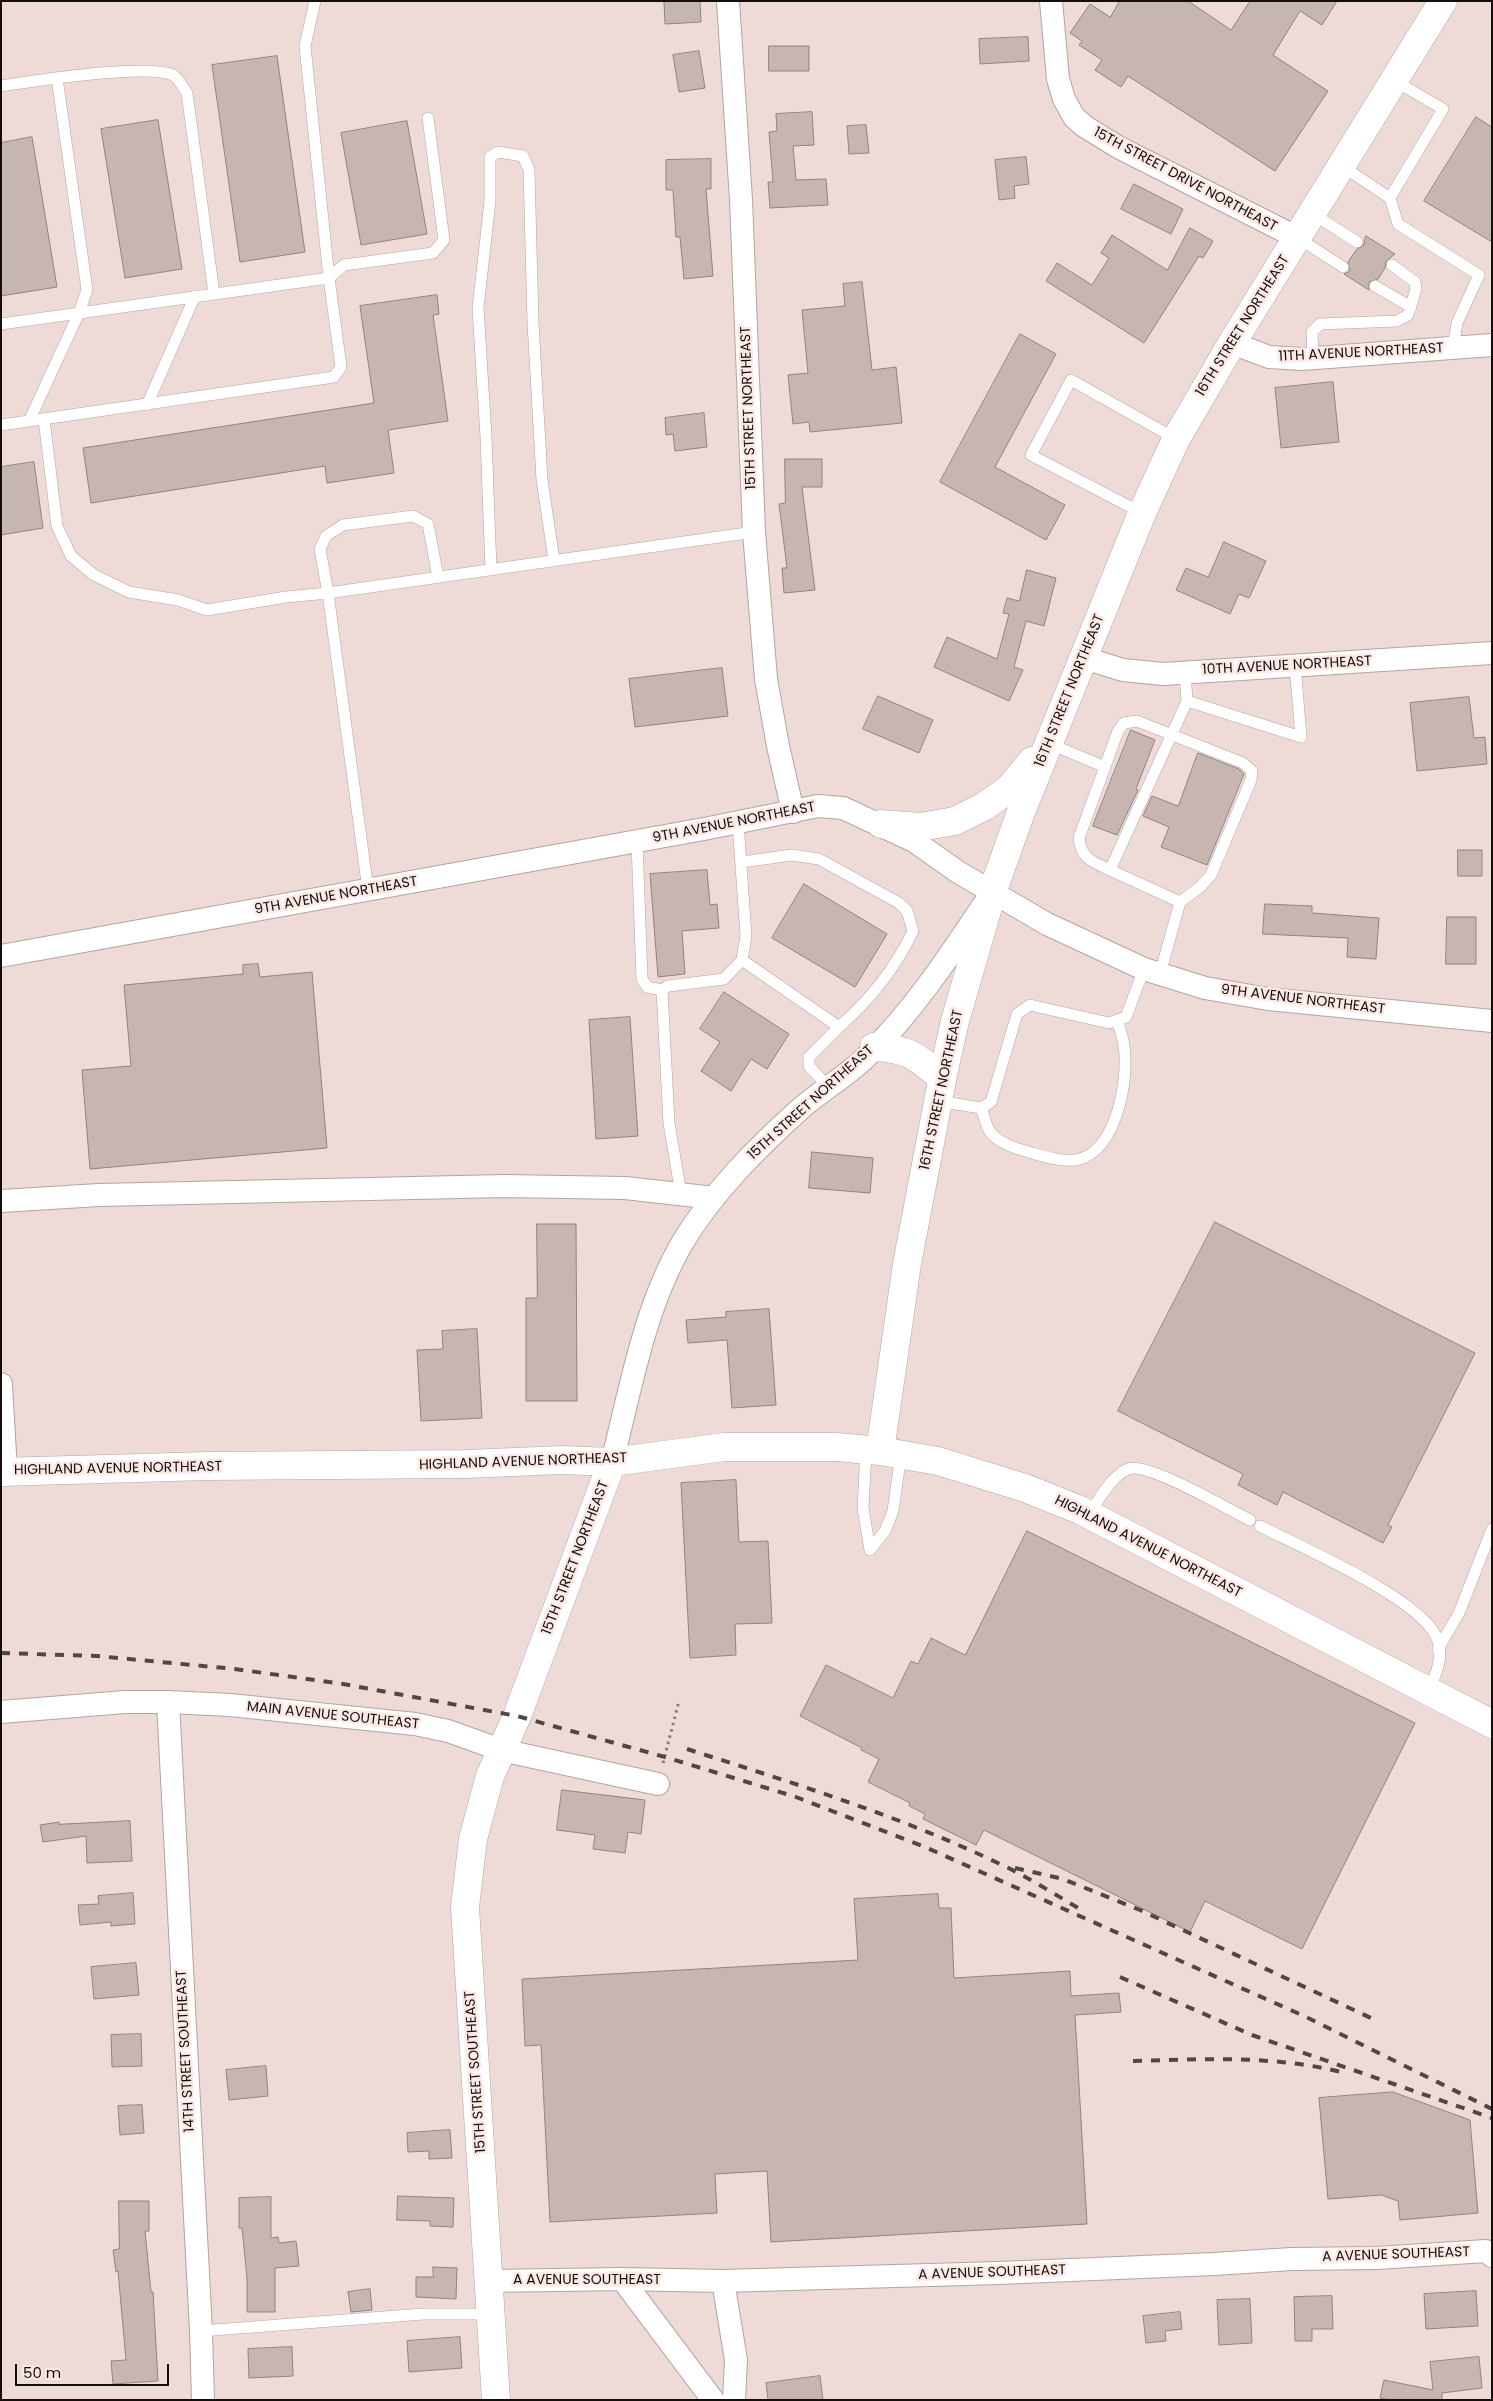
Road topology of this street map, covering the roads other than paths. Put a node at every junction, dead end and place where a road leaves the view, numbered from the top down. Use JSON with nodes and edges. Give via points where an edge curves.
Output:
{"nodes":[{"id":1,"x":314,"y":1,"type":"edge"},
{"id":2,"x":728,"y":1,"type":"edge"},
{"id":3,"x":1051,"y":1,"type":"edge"},
{"id":4,"x":1443,"y":1,"type":"edge"},
{"id":5,"x":57,"y":78,"type":"junction"},
{"id":6,"x":1395,"y":81,"type":"junction"},
{"id":7,"x":1,"y":86,"type":"edge"},
{"id":8,"x":428,"y":118,"type":"dead end"},
{"id":9,"x":1342,"y":166,"type":"junction"},
{"id":10,"x":1390,"y":198,"type":"junction"},
{"id":11,"x":1313,"y":214,"type":"junction"},
{"id":12,"x":1298,"y":238,"type":"junction"},
{"id":13,"x":1357,"y":242,"type":"dead end"},
{"id":14,"x":1392,"y":264,"type":"dead end"},
{"id":15,"x":1343,"y":268,"type":"dead end"},
{"id":16,"x":329,"y":278,"type":"junction"},
{"id":17,"x":1375,"y":286,"type":"dead end"},
{"id":18,"x":214,"y":294,"type":"junction"},
{"id":19,"x":195,"y":296,"type":"junction"},
{"id":20,"x":1411,"y":307,"type":"junction"},
{"id":21,"x":80,"y":313,"type":"junction"},
{"id":22,"x":1,"y":324,"type":"edge"},
{"id":23,"x":1232,"y":343,"type":"junction"},
{"id":24,"x":1492,"y":345,"type":"edge"},
{"id":25,"x":1453,"y":348,"type":"junction"},
{"id":26,"x":1313,"y":358,"type":"junction"},
{"id":27,"x":146,"y":405,"type":"junction"},
{"id":28,"x":44,"y":419,"type":"junction"},
{"id":29,"x":30,"y":421,"type":"junction"},
{"id":30,"x":1,"y":425,"type":"edge"},
{"id":31,"x":1176,"y":439,"type":"junction"},
{"id":32,"x":1142,"y":513,"type":"junction"},
{"id":33,"x":754,"y":532,"type":"junction"},
{"id":34,"x":554,"y":560,"type":"junction"},
{"id":35,"x":491,"y":570,"type":"junction"},
{"id":36,"x":438,"y":577,"type":"junction"},
{"id":37,"x":328,"y":593,"type":"junction"},
{"id":38,"x":1492,"y":653,"type":"edge"},
{"id":39,"x":1084,"y":658,"type":"junction"},
{"id":40,"x":1295,"y":666,"type":"junction"},
{"id":41,"x":1185,"y":672,"type":"junction"},
{"id":42,"x":1187,"y":701,"type":"junction"},
{"id":43,"x":1172,"y":733,"type":"junction"},
{"id":44,"x":1048,"y":743,"type":"junction"},
{"id":45,"x":1105,"y":767,"type":"junction"},
{"id":46,"x":793,"y":812,"type":"junction"},
{"id":47,"x":738,"y":823,"type":"junction"},
{"id":48,"x":881,"y":824,"type":"junction"},
{"id":49,"x":637,"y":842,"type":"junction"},
{"id":50,"x":742,"y":862,"type":"junction"},
{"id":51,"x":1110,"y":870,"type":"junction"},
{"id":52,"x":368,"y":890,"type":"junction"},
{"id":53,"x":993,"y":890,"type":"junction"},
{"id":54,"x":1180,"y":902,"type":"junction"},
{"id":55,"x":1,"y":956,"type":"edge"},
{"id":56,"x":742,"y":960,"type":"junction"},
{"id":57,"x":1152,"y":971,"type":"junction"},
{"id":58,"x":662,"y":990,"type":"junction"},
{"id":59,"x":1117,"y":1020,"type":"junction"},
{"id":60,"x":1492,"y":1021,"type":"edge"},
{"id":61,"x":839,"y":1027,"type":"junction"},
{"id":62,"x":874,"y":1048,"type":"junction"},
{"id":63,"x":829,"y":1088,"type":"junction"},
{"id":64,"x":940,"y":1089,"type":"junction"},
{"id":65,"x":981,"y":1108,"type":"junction"},
{"id":66,"x":682,"y":1194,"type":"junction"},
{"id":67,"x":714,"y":1198,"type":"junction"},
{"id":68,"x":1,"y":1201,"type":"edge"},
{"id":69,"x":1,"y":1384,"type":"edge"},
{"id":70,"x":882,"y":1452,"type":"junction"},
{"id":71,"x":612,"y":1462,"type":"junction"},
{"id":72,"x":4,"y":1472,"type":"edge"},
{"id":73,"x":1089,"y":1514,"type":"junction"},
{"id":74,"x":1492,"y":1529,"type":"edge"},
{"id":75,"x":1438,"y":1649,"type":"junction"},
{"id":76,"x":1429,"y":1691,"type":"junction"},
{"id":77,"x":168,"y":1702,"type":"junction"},
{"id":78,"x":1,"y":1712,"type":"edge"},
{"id":79,"x":1492,"y":1724,"type":"edge"},
{"id":80,"x":500,"y":1750,"type":"junction"},
{"id":81,"x":658,"y":1784,"type":"road end"},
{"id":82,"x":1492,"y":2256,"type":"edge"},
{"id":83,"x":622,"y":2279,"type":"junction"},
{"id":84,"x":490,"y":2281,"type":"junction"},
{"id":85,"x":723,"y":2281,"type":"junction"},
{"id":86,"x":491,"y":2314,"type":"junction"},
{"id":87,"x":201,"y":2331,"type":"junction"},
{"id":88,"x":203,"y":2400,"type":"edge"},
{"id":89,"x":496,"y":2400,"type":"edge"},
{"id":90,"x":713,"y":2400,"type":"edge"},
{"id":91,"x":734,"y":2400,"type":"edge"}],
"edges":[{"from":1,"to":16,"type":"lane","via":[[305,46]]},
{"from":2,"to":33,"type":"street","name":"15TH STREET NORTHEAST","via":[[741,200]]},
{"from":3,"to":12,"type":"street","name":"15TH STREET DRIVE NORTHEAST","via":[[1058,79],[1064,99],[1084,126],[1118,147]]},
{"from":4,"to":6,"type":"main road","name":"16TH STREET NORTHEAST"},
{"from":5,"to":7,"type":"lane"},
{"from":5,"to":18,"type":"lane","via":[[157,71],[174,76],[187,92]]},
{"from":5,"to":21,"type":"lane","via":[[87,290]]},
{"from":6,"to":9,"type":"main road","name":"16TH STREET NORTHEAST"},
{"from":6,"to":10,"type":"lane","via":[[1442,109]]},
{"from":8,"to":16,"type":"lane","via":[[444,240],[432,254],[344,265]]},
{"from":9,"to":10,"type":"lane"},
{"from":9,"to":11,"type":"main road","name":"16TH STREET NORTHEAST"},
{"from":10,"to":25,"type":"lane","via":[[1398,224],[1478,275],[1456,323]]},
{"from":11,"to":12,"type":"main road","name":"16TH STREET NORTHEAST"},
{"from":11,"to":13,"type":"lane"},
{"from":12,"to":15,"type":"lane"},
{"from":12,"to":23,"type":"main road","name":"16TH STREET NORTHEAST"},
{"from":14,"to":20,"type":"lane","via":[[1415,282]]},
{"from":16,"to":18,"type":"lane"},
{"from":16,"to":27,"type":"lane","via":[[340,367],[334,378]]},
{"from":17,"to":20,"type":"lane"},
{"from":18,"to":19,"type":"lane"},
{"from":19,"to":21,"type":"lane"},
{"from":19,"to":27,"type":"lane"},
{"from":20,"to":26,"type":"lane","via":[[1408,315],[1397,321],[1316,326],[1312,332]]},
{"from":21,"to":22,"type":"lane"},
{"from":21,"to":29,"type":"lane"},
{"from":23,"to":26,"type":"street","name":"11TH AVENUE NORTHEAST","via":[[1269,357]]},
{"from":23,"to":31,"type":"main road","name":"16TH STREET NORTHEAST"},
{"from":24,"to":25,"type":"street","name":"11TH AVENUE NORTHEAST"},
{"from":25,"to":26,"type":"street","name":"11TH AVENUE NORTHEAST"},
{"from":27,"to":28,"type":"lane"},
{"from":28,"to":29,"type":"lane"},
{"from":28,"to":37,"type":"lane","via":[[57,526],[71,556],[94,575],[129,592],[178,600],[207,610]]},
{"from":29,"to":30,"type":"lane"},
{"from":31,"to":32,"type":"main road","name":"16TH STREET NORTHEAST"},
{"from":31,"to":32,"type":"lane","via":[[1071,380],[1031,455]]},
{"from":32,"to":39,"type":"main road","name":"16TH STREET NORTHEAST"},
{"from":33,"to":34,"type":"lane"},
{"from":33,"to":46,"type":"street","name":"15TH STREET NORTHEAST","via":[[766,679]]},
{"from":34,"to":35,"type":"lane"},
{"from":34,"to":35,"type":"lane","via":[[542,480],[529,170],[523,156],[498,152],[490,157],[490,201],[478,308]]},
{"from":35,"to":36,"type":"lane"},
{"from":36,"to":37,"type":"lane"},
{"from":36,"to":37,"type":"lane","via":[[428,524],[413,516],[343,525],[326,536],[320,549]]},
{"from":37,"to":52,"type":"lane"},
{"from":38,"to":40,"type":"street","name":"10TH AVENUE NORTHEAST"},
{"from":39,"to":41,"type":"street","name":"10TH AVENUE NORTHEAST","via":[[1123,670],[1163,674]]},
{"from":39,"to":44,"type":"main road","name":"16TH STREET NORTHEAST"},
{"from":40,"to":41,"type":"street","name":"10TH AVENUE NORTHEAST"},
{"from":40,"to":42,"type":"lane","via":[[1301,738]]},
{"from":41,"to":42,"type":"lane"},
{"from":42,"to":43,"type":"lane"},
{"from":43,"to":45,"type":"lane","via":[[1137,720],[1126,721],[1120,728]]},
{"from":43,"to":51,"type":"lane"},
{"from":43,"to":54,"type":"lane","via":[[1243,763],[1252,771],[1211,875]]},
{"from":44,"to":45,"type":"lane"},
{"from":44,"to":48,"type":"main road","via":[[1009,789],[955,821],[920,827]]},
{"from":44,"to":53,"type":"main road","name":"16TH STREET NORTHEAST"},
{"from":45,"to":51,"type":"lane","via":[[1080,838],[1086,858]]},
{"from":46,"to":47,"type":"street","name":"9TH AVENUE NORTHEAST"},
{"from":46,"to":48,"type":"street","name":"9TH AVENUE NORTHEAST","via":[[818,806],[843,808]]},
{"from":47,"to":49,"type":"street","name":"9TH AVENUE NORTHEAST"},
{"from":47,"to":50,"type":"lane"},
{"from":48,"to":53,"type":"street","name":"9TH AVENUE NORTHEAST"},
{"from":49,"to":52,"type":"street","name":"9TH AVENUE NORTHEAST"},
{"from":49,"to":58,"type":"lane","via":[[642,979],[647,987]]},
{"from":50,"to":56,"type":"lane","via":[[746,936]]},
{"from":50,"to":61,"type":"lane","via":[[792,855],[819,859],[899,903],[907,911],[913,931],[899,960],[859,1010]]},
{"from":51,"to":54,"type":"lane"},
{"from":52,"to":55,"type":"street","name":"9TH AVENUE NORTHEAST"},
{"from":53,"to":57,"type":"street","name":"9TH AVENUE NORTHEAST","via":[[1047,924]]},
{"from":53,"to":62,"type":"street","name":"15TH STREET NORTHEAST","via":[[928,985]]},
{"from":53,"to":64,"type":"main road","name":"16TH STREET NORTHEAST","via":[[955,1021]]},
{"from":54,"to":57,"type":"lane"},
{"from":56,"to":58,"type":"lane","via":[[724,979],[668,986]]},
{"from":56,"to":61,"type":"lane"},
{"from":57,"to":59,"type":"lane","via":[[1126,1017]]},
{"from":57,"to":60,"type":"street","name":"9TH AVENUE NORTHEAST","via":[[1205,988],[1268,998]]},
{"from":58,"to":66,"type":"lane","via":[[669,1123]]},
{"from":59,"to":65,"type":"lane","via":[[1109,1023],[1030,1005],[1017,1014],[991,1102]]},
{"from":59,"to":65,"type":"lane","via":[[1124,1046],[1125,1082],[1116,1114],[1103,1142],[1093,1152],[1079,1160],[1050,1158],[1012,1147],[991,1133]]},
{"from":61,"to":63,"type":"lane","via":[[809,1057],[809,1066]]},
{"from":62,"to":63,"type":"street","name":"15TH STREET NORTHEAST"},
{"from":62,"to":64,"type":"main road","via":[[906,1051]]},
{"from":63,"to":67,"type":"street","name":"15TH STREET NORTHEAST","via":[[800,1110],[736,1170]]},
{"from":64,"to":65,"type":"lane"},
{"from":64,"to":70,"type":"main road","name":"16TH STREET NORTHEAST","via":[[907,1264]]},
{"from":66,"to":67,"type":"street"},
{"from":66,"to":68,"type":"street","via":[[625,1188],[504,1186],[99,1195]]},
{"from":67,"to":71,"type":"street","name":"15TH STREET NORTHEAST","via":[[684,1240],[660,1289],[646,1330]]},
{"from":69,"to":72,"type":"street"},
{"from":70,"to":70,"type":"lane","via":[[863,1508],[870,1550],[885,1531],[893,1511]]},
{"from":70,"to":71,"type":"main road","name":"HIGHLAND AVENUE NORTHEAST","via":[[793,1446],[724,1447]]},
{"from":70,"to":73,"type":"main road","name":"HIGHLAND AVENUE NORTHEAST","via":[[968,1469]]},
{"from":71,"to":72,"type":"main road","name":"HIGHLAND AVENUE NORTHEAST","via":[[562,1460]]},
{"from":71,"to":80,"type":"main road","name":"15TH STREET NORTHEAST","via":[[517,1716]]},
{"from":73,"to":75,"type":"lane","via":[[1116,1477],[1130,1468],[1153,1470],[1383,1590],[1425,1619],[1437,1638]]},
{"from":73,"to":76,"type":"main road","name":"HIGHLAND AVENUE NORTHEAST"},
{"from":74,"to":75,"type":"lane","via":[[1459,1613]]},
{"from":75,"to":76,"type":"lane","via":[[1440,1662]]},
{"from":76,"to":79,"type":"main road","name":"HIGHLAND AVENUE NORTHEAST"},
{"from":77,"to":78,"type":"street","name":"MAIN AVENUE SOUTHEAST","via":[[125,1702]]},
{"from":77,"to":80,"type":"street","name":"MAIN AVENUE SOUTHEAST","via":[[230,1705],[414,1724],[448,1731]]},
{"from":77,"to":87,"type":"street","name":"14TH STREET SOUTHEAST"},
{"from":80,"to":81,"type":"street","name":"MAIN AVENUE SOUTHEAST"},
{"from":80,"to":84,"type":"main road","name":"15TH STREET SOUTHEAST","via":[[473,1840],[465,1907]]},
{"from":82,"to":85,"type":"street","name":"A AVENUE SOUTHEAST","via":[[1486,2251],[1377,2258]]},
{"from":83,"to":84,"type":"street","name":"A AVENUE SOUTHEAST"},
{"from":83,"to":85,"type":"street","name":"A AVENUE SOUTHEAST"},
{"from":83,"to":90,"type":"street"},
{"from":84,"to":86,"type":"main road","name":"15TH STREET SOUTHEAST"},
{"from":85,"to":91,"type":"street","via":[[736,2360]]},
{"from":86,"to":87,"type":"lane","via":[[423,2314]]},
{"from":86,"to":89,"type":"main road","name":"15TH STREET SOUTHEAST"},
{"from":87,"to":88,"type":"street","name":"14TH STREET SOUTHEAST"}]}
